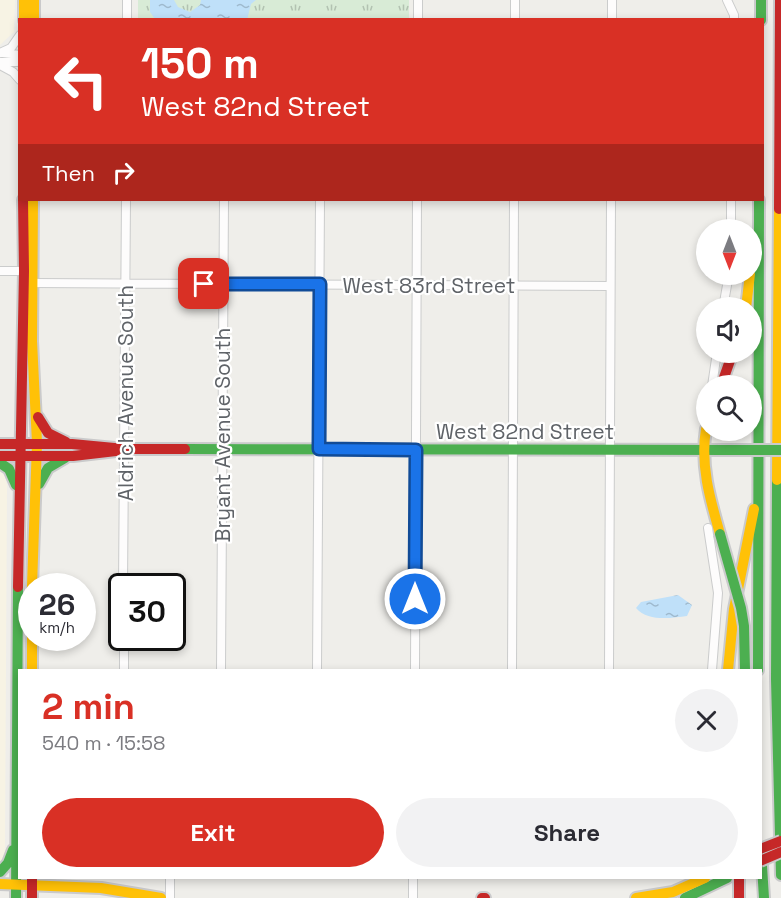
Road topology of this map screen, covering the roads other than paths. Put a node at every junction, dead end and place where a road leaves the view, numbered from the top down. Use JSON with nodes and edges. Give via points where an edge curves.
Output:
{"nodes":[{"id":1,"x":24,"y":0,"type":"edge"},
{"id":2,"x":34,"y":0,"type":"edge"},
{"id":3,"x":127,"y":0,"type":"edge"},
{"id":4,"x":418,"y":0,"type":"edge"},
{"id":5,"x":515,"y":0,"type":"edge"},
{"id":6,"x":612,"y":0,"type":"edge"},
{"id":7,"x":727,"y":0,"type":"edge"},
{"id":8,"x":761,"y":0,"type":"edge"},
{"id":9,"x":780,"y":0,"type":"edge"},
{"id":10,"x":24,"y":18,"type":"edge"},
{"id":11,"x":34,"y":18,"type":"edge"},
{"id":12,"x":127,"y":18,"type":"edge"},
{"id":13,"x":418,"y":18,"type":"edge"},
{"id":14,"x":515,"y":18,"type":"edge"},
{"id":15,"x":612,"y":18,"type":"edge"},
{"id":16,"x":734,"y":18,"type":"edge"},
{"id":17,"x":760,"y":18,"type":"edge"},
{"id":18,"x":18,"y":38,"type":"edge"},
{"id":19,"x":0,"y":53,"type":"edge"},
{"id":20,"x":18,"y":55,"type":"edge"},
{"id":21,"x":18,"y":61,"type":"edge"},
{"id":22,"x":0,"y":64,"type":"edge"},
{"id":23,"x":18,"y":78,"type":"edge"},
{"id":24,"x":778,"y":192,"type":"junction"},
{"id":25,"x":23,"y":201,"type":"edge"},
{"id":26,"x":33,"y":201,"type":"edge"},
{"id":27,"x":126,"y":201,"type":"edge"},
{"id":28,"x":224,"y":201,"type":"edge"},
{"id":29,"x":320,"y":201,"type":"edge"},
{"id":30,"x":417,"y":201,"type":"edge"},
{"id":31,"x":514,"y":201,"type":"edge"},
{"id":32,"x":611,"y":201,"type":"edge"},
{"id":33,"x":731,"y":201,"type":"edge"},
{"id":34,"x":759,"y":201,"type":"edge"},
{"id":35,"x":731,"y":219,"type":"edge"},
{"id":36,"x":759,"y":219,"type":"edge"},
{"id":37,"x":781,"y":219,"type":"edge"},
{"id":38,"x":0,"y":271,"type":"edge"},
{"id":39,"x":24,"y":272,"type":"junction"},
{"id":40,"x":33,"y":283,"type":"junction"},
{"id":41,"x":126,"y":283,"type":"junction"},
{"id":42,"x":223,"y":284,"type":"junction"},
{"id":43,"x":320,"y":284,"type":"junction"},
{"id":44,"x":417,"y":285,"type":"junction"},
{"id":45,"x":514,"y":285,"type":"junction"},
{"id":46,"x":759,"y":285,"type":"edge"},
{"id":47,"x":610,"y":286,"type":"junction"},
{"id":48,"x":36,"y":413,"type":"junction"},
{"id":49,"x":705,"y":441,"type":"edge"},
{"id":50,"x":20,"y":443,"type":"junction"},
{"id":51,"x":37,"y":443,"type":"junction"},
{"id":52,"x":0,"y":444,"type":"edge"},
{"id":53,"x":72,"y":444,"type":"junction"},
{"id":54,"x":125,"y":449,"type":"junction"},
{"id":55,"x":222,"y":449,"type":"junction"},
{"id":56,"x":319,"y":449,"type":"junction"},
{"id":57,"x":416,"y":450,"type":"junction"},
{"id":58,"x":513,"y":450,"type":"junction"},
{"id":59,"x":610,"y":450,"type":"junction"},
{"id":60,"x":704,"y":450,"type":"junction"},
{"id":61,"x":781,"y":450,"type":"edge"},
{"id":62,"x":0,"y":456,"type":"edge"},
{"id":63,"x":20,"y":456,"type":"junction"},
{"id":64,"x":37,"y":456,"type":"junction"},
{"id":65,"x":68,"y":456,"type":"junction"},
{"id":66,"x":0,"y":463,"type":"edge"},
{"id":67,"x":759,"y":483,"type":"junction"},
{"id":68,"x":18,"y":493,"type":"junction"},
{"id":69,"x":36,"y":493,"type":"junction"},
{"id":70,"x":708,"y":528,"type":"dead end"},
{"id":71,"x":33,"y":573,"type":"edge"},
{"id":72,"x":123,"y":573,"type":"edge"},
{"id":73,"x":32,"y":651,"type":"edge"},
{"id":74,"x":124,"y":651,"type":"edge"},
{"id":75,"x":781,"y":664,"type":"edge"},
{"id":76,"x":32,"y":669,"type":"edge"},
{"id":77,"x":124,"y":669,"type":"edge"},
{"id":78,"x":221,"y":669,"type":"edge"},
{"id":79,"x":317,"y":669,"type":"edge"},
{"id":80,"x":415,"y":669,"type":"edge"},
{"id":81,"x":512,"y":669,"type":"edge"},
{"id":82,"x":609,"y":669,"type":"edge"},
{"id":83,"x":712,"y":669,"type":"edge"},
{"id":84,"x":728,"y":669,"type":"edge"},
{"id":85,"x":745,"y":669,"type":"edge"},
{"id":86,"x":758,"y":669,"type":"edge"},
{"id":87,"x":777,"y":739,"type":"junction"},
{"id":88,"x":16,"y":844,"type":"junction"},
{"id":89,"x":762,"y":848,"type":"edge"},
{"id":90,"x":781,"y":848,"type":"edge"},
{"id":91,"x":762,"y":860,"type":"edge"},
{"id":92,"x":0,"y":873,"type":"edge"},
{"id":93,"x":762,"y":873,"type":"edge"},
{"id":94,"x":781,"y":875,"type":"edge"},
{"id":95,"x":61,"y":879,"type":"edge"},
{"id":96,"x":171,"y":879,"type":"edge"},
{"id":97,"x":413,"y":879,"type":"edge"},
{"id":98,"x":740,"y":879,"type":"edge"},
{"id":99,"x":760,"y":879,"type":"edge"},
{"id":100,"x":32,"y":881,"type":"edge"},
{"id":101,"x":706,"y":881,"type":"edge"},
{"id":102,"x":0,"y":884,"type":"edge"},
{"id":103,"x":16,"y":885,"type":"junction"},
{"id":104,"x":81,"y":886,"type":"junction"},
{"id":105,"x":16,"y":898,"type":"edge"},
{"id":106,"x":32,"y":898,"type":"edge"},
{"id":107,"x":161,"y":898,"type":"edge"},
{"id":108,"x":170,"y":898,"type":"edge"},
{"id":109,"x":413,"y":898,"type":"edge"},
{"id":110,"x":636,"y":898,"type":"edge"},
{"id":111,"x":685,"y":898,"type":"edge"},
{"id":112,"x":740,"y":898,"type":"edge"},
{"id":113,"x":764,"y":898,"type":"edge"}],
"edges":[{"from":1,"to":10,"type":"main road"},
{"from":2,"to":11,"type":"main road"},
{"from":3,"to":12,"type":"street"},
{"from":4,"to":13,"type":"street"},
{"from":5,"to":14,"type":"street"},
{"from":6,"to":15,"type":"street"},
{"from":7,"to":16,"type":"street"},
{"from":8,"to":17,"type":"main road"},
{"from":9,"to":24,"type":"main road"},
{"from":18,"to":19,"type":"street","via":[[11,48]]},
{"from":19,"to":20,"type":"street"},
{"from":21,"to":22,"type":"street"},
{"from":22,"to":23,"type":"street"},
{"from":24,"to":37,"type":"main road"},
{"from":24,"to":87,"type":"main road"},
{"from":25,"to":39,"type":"main road"},
{"from":26,"to":40,"type":"main road"},
{"from":27,"to":41,"type":"street","name":"Aldrich Avenue South"},
{"from":28,"to":42,"type":"street","name":"Bryant Avenue South"},
{"from":29,"to":43,"type":"street"},
{"from":30,"to":44,"type":"street"},
{"from":31,"to":45,"type":"street"},
{"from":32,"to":47,"type":"street"},
{"from":33,"to":35,"type":"street"},
{"from":34,"to":36,"type":"main road"},
{"from":38,"to":39,"type":"street"},
{"from":39,"to":50,"type":"main road"},
{"from":40,"to":41,"type":"street","name":"West 83rd Street"},
{"from":40,"to":48,"type":"main road"},
{"from":41,"to":42,"type":"street","name":"West 83rd Street"},
{"from":41,"to":54,"type":"street","name":"Aldrich Avenue South"},
{"from":42,"to":43,"type":"street","name":"West 83rd Street"},
{"from":42,"to":55,"type":"street","name":"Bryant Avenue South"},
{"from":43,"to":44,"type":"street","name":"West 83rd Street"},
{"from":43,"to":56,"type":"street"},
{"from":44,"to":45,"type":"street","name":"West 83rd Street"},
{"from":44,"to":57,"type":"street"},
{"from":45,"to":47,"type":"street","name":"West 83rd Street"},
{"from":45,"to":58,"type":"street"},
{"from":46,"to":67,"type":"main road"},
{"from":47,"to":59,"type":"street"},
{"from":48,"to":51,"type":"main road"},
{"from":48,"to":53,"type":"main road","via":[[48,433]]},
{"from":49,"to":60,"type":"main road"},
{"from":50,"to":51,"type":"main road","name":"West 82nd Street"},
{"from":50,"to":52,"type":"main road","name":"West 82nd Street"},
{"from":50,"to":63,"type":"main road"},
{"from":51,"to":53,"type":"main road","name":"West 82nd Street"},
{"from":51,"to":64,"type":"main road"},
{"from":53,"to":54,"type":"main road","name":"West 82nd Street"},
{"from":54,"to":55,"type":"main road","name":"West 82nd Street"},
{"from":54,"to":65,"type":"main road","name":"West 82nd Street"},
{"from":54,"to":72,"type":"street","name":"Aldrich Avenue South"},
{"from":55,"to":56,"type":"main road","name":"West 82nd Street"},
{"from":55,"to":78,"type":"street","name":"Bryant Avenue South"},
{"from":56,"to":57,"type":"main road","name":"West 82nd Street"},
{"from":56,"to":79,"type":"street"},
{"from":57,"to":58,"type":"main road","name":"West 82nd Street"},
{"from":57,"to":80,"type":"street"},
{"from":58,"to":59,"type":"main road","name":"West 82nd Street"},
{"from":58,"to":81,"type":"street"},
{"from":59,"to":60,"type":"main road","name":"West 82nd Street"},
{"from":59,"to":82,"type":"street"},
{"from":60,"to":61,"type":"main road","name":"West 82nd Street","bridge":true},
{"from":60,"to":85,"type":"main road","bridge":true,"via":[[705,474],[741,608]]},
{"from":62,"to":63,"type":"main road","name":"West 82nd Street"},
{"from":63,"to":64,"type":"main road","name":"West 82nd Street"},
{"from":63,"to":68,"type":"main road"},
{"from":64,"to":65,"type":"main road","name":"West 82nd Street"},
{"from":64,"to":69,"type":"main road"},
{"from":65,"to":69,"type":"main road","via":[[44,472]]},
{"from":66,"to":68,"type":"main road","via":[[13,472]]},
{"from":67,"to":84,"type":"main road","via":[[731,621]]},
{"from":67,"to":86,"type":"main road"},
{"from":68,"to":88,"type":"main road"},
{"from":69,"to":71,"type":"main road"},
{"from":70,"to":83,"type":"street","via":[[718,593]]},
{"from":73,"to":76,"type":"main road"},
{"from":74,"to":77,"type":"street"},
{"from":75,"to":87,"type":"main road"},
{"from":87,"to":90,"type":"main road"},
{"from":88,"to":92,"type":"main road"},
{"from":88,"to":103,"type":"main road"},
{"from":89,"to":90,"type":"main road","bridge":true},
{"from":90,"to":91,"type":"main road","bridge":true},
{"from":90,"to":94,"type":"main road"},
{"from":93,"to":113,"type":"main road"},
{"from":95,"to":104,"type":"main road"},
{"from":96,"to":108,"type":"street"},
{"from":97,"to":109,"type":"street"},
{"from":98,"to":112,"type":"main road"},
{"from":99,"to":113,"type":"main road"},
{"from":100,"to":103,"type":"main road"},
{"from":100,"to":104,"type":"main road"},
{"from":100,"to":106,"type":"main road"},
{"from":101,"to":110,"type":"main road"},
{"from":101,"to":111,"type":"main road"},
{"from":102,"to":103,"type":"main road"},
{"from":103,"to":105,"type":"main road"},
{"from":104,"to":107,"type":"main road"}]}
